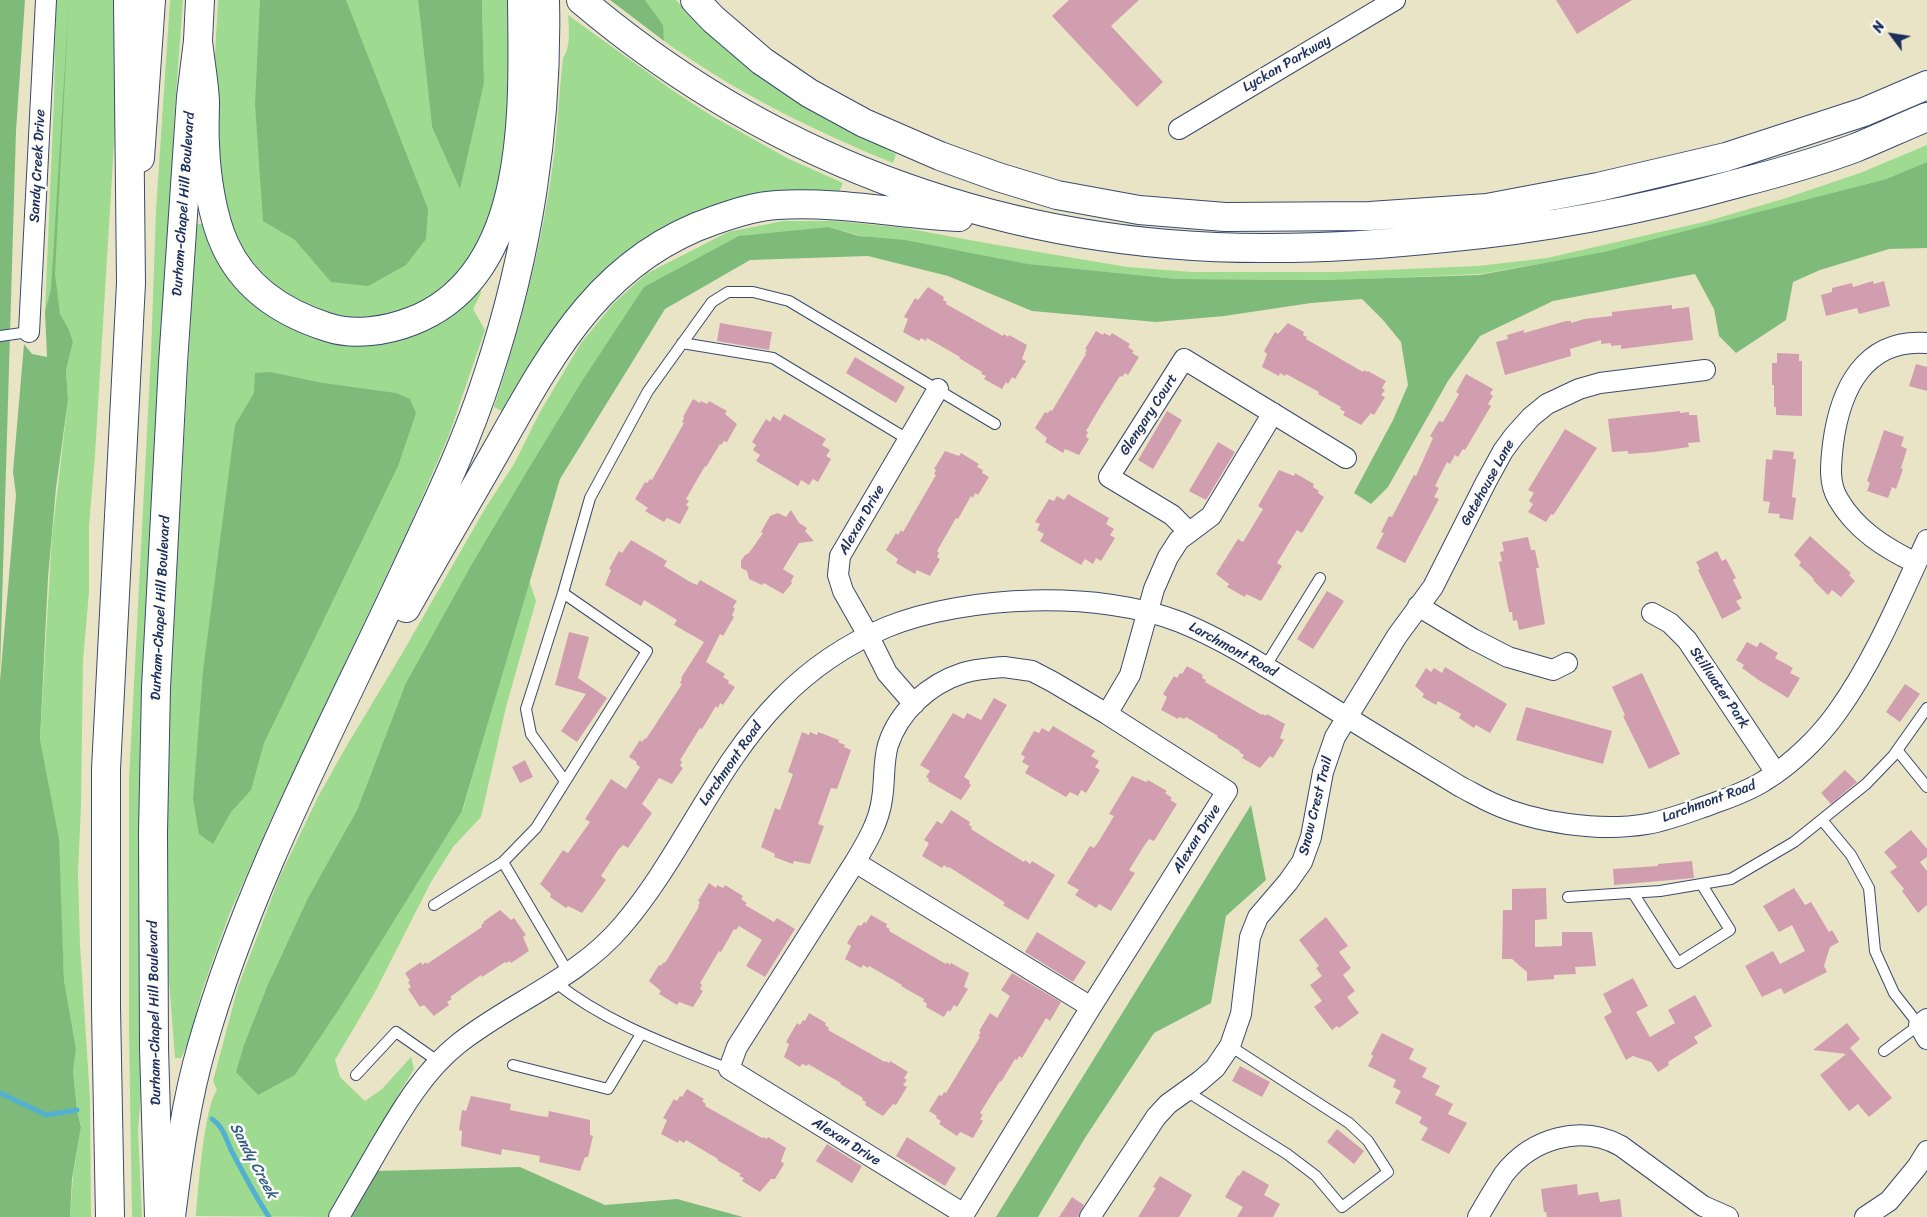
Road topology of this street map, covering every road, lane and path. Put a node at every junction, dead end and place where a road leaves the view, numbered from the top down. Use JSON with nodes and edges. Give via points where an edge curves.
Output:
{"nodes":[{"id":1,"x":46,"y":0,"type":"edge"},
{"id":2,"x":128,"y":0,"type":"edge"},
{"id":3,"x":150,"y":0,"type":"edge"},
{"id":4,"x":200,"y":0,"type":"edge"},
{"id":5,"x":522,"y":0,"type":"edge"},
{"id":6,"x":545,"y":0,"type":"edge"},
{"id":7,"x":695,"y":0,"type":"edge"},
{"id":8,"x":1395,"y":0,"type":"edge"},
{"id":9,"x":591,"y":8,"type":"edge"},
{"id":10,"x":198,"y":41,"type":"junction"},
{"id":11,"x":1927,"y":86,"type":"edge"},
{"id":12,"x":1927,"y":117,"type":"edge"},
{"id":13,"x":1179,"y":129,"type":"dead end"},
{"id":14,"x":1018,"y":221,"type":"junction"},
{"id":15,"x":131,"y":283,"type":"junction"},
{"id":16,"x":29,"y":332,"type":"joint"},
{"id":17,"x":0,"y":336,"type":"edge"},
{"id":18,"x":682,"y":343,"type":"junction"},
{"id":19,"x":1927,"y":343,"type":"edge"},
{"id":20,"x":1705,"y":370,"type":"dead end"},
{"id":21,"x":938,"y":389,"type":"junction"},
{"id":22,"x":1273,"y":413,"type":"junction"},
{"id":23,"x":995,"y":424,"type":"dead end"},
{"id":24,"x":909,"y":440,"type":"junction"},
{"id":25,"x":1346,"y":458,"type":"dead end"},
{"id":26,"x":1189,"y":532,"type":"junction"},
{"id":27,"x":1927,"y":540,"type":"edge"},
{"id":28,"x":1916,"y":563,"type":"junction"},
{"id":29,"x":1320,"y":578,"type":"dead end"},
{"id":30,"x":563,"y":593,"type":"junction"},
{"id":31,"x":1418,"y":606,"type":"junction"},
{"id":32,"x":1148,"y":611,"type":"junction"},
{"id":33,"x":1652,"y":613,"type":"dead end"},
{"id":34,"x":868,"y":635,"type":"junction"},
{"id":35,"x":1567,"y":663,"type":"dead end"},
{"id":36,"x":1265,"y":667,"type":"junction"},
{"id":37,"x":914,"y":704,"type":"junction"},
{"id":38,"x":1927,"y":708,"type":"edge"},
{"id":39,"x":1108,"y":714,"type":"junction"},
{"id":40,"x":1347,"y":718,"type":"junction"},
{"id":41,"x":1897,"y":750,"type":"junction"},
{"id":42,"x":1776,"y":773,"type":"junction"},
{"id":43,"x":566,"y":781,"type":"junction"},
{"id":44,"x":1927,"y":787,"type":"edge"},
{"id":45,"x":290,"y":816,"type":"junction"},
{"id":46,"x":1822,"y":820,"type":"junction"},
{"id":47,"x":503,"y":862,"type":"junction"},
{"id":48,"x":855,"y":862,"type":"junction"},
{"id":49,"x":1702,"y":886,"type":"junction"},
{"id":50,"x":1633,"y":893,"type":"junction"},
{"id":51,"x":1568,"y":897,"type":"dead end"},
{"id":52,"x":434,"y":905,"type":"dead end"},
{"id":53,"x":562,"y":978,"type":"junction"},
{"id":54,"x":1091,"y":1007,"type":"junction"},
{"id":55,"x":1924,"y":1028,"type":"edge"},
{"id":56,"x":641,"y":1034,"type":"junction"},
{"id":57,"x":1230,"y":1046,"type":"junction"},
{"id":58,"x":1884,"y":1051,"type":"dead end"},
{"id":59,"x":439,"y":1062,"type":"junction"},
{"id":60,"x":512,"y":1065,"type":"dead end"},
{"id":61,"x":729,"y":1069,"type":"junction"},
{"id":62,"x":356,"y":1075,"type":"dead end"},
{"id":63,"x":1186,"y":1091,"type":"junction"},
{"id":64,"x":1927,"y":1151,"type":"edge"},
{"id":65,"x":110,"y":1217,"type":"edge"},
{"id":66,"x":159,"y":1217,"type":"edge"},
{"id":67,"x":171,"y":1217,"type":"edge"},
{"id":68,"x":339,"y":1217,"type":"edge"},
{"id":69,"x":1090,"y":1217,"type":"edge"},
{"id":70,"x":1478,"y":1217,"type":"edge"},
{"id":71,"x":1728,"y":1217,"type":"edge"},
{"id":72,"x":1865,"y":1217,"type":"edge"}],
"edges":[{"from":1,"to":16,"type":"street","name":"Sandy Creek Drive"},
{"from":2,"to":15,"type":"main road"},
{"from":3,"to":15,"type":"main road"},
{"from":4,"to":10,"type":"main road","name":"Durham-Chapel Hill Boulevard"},
{"from":5,"to":10,"type":"main road","via":[[521,114],[500,228],[490,251],[462,289],[424,316],[379,330],[355,332],[332,329],[288,312],[251,285],[225,246],[212,199]]},
{"from":6,"to":45,"type":"main road","via":[[542,101],[535,172],[521,251],[489,374],[442,493]]},
{"from":7,"to":11,"type":"main road","via":[[762,61],[809,93],[864,123],[940,156],[1057,195],[1140,210],[1225,217],[1370,216],[1487,208],[1588,189],[1734,154],[1864,112]]},
{"from":8,"to":13,"type":"street","name":"Lyckan Parkway"},
{"from":9,"to":14,"type":"main road","via":[[658,60],[759,124],[863,173],[926,196]]},
{"from":10,"to":66,"type":"main road","name":"Durham-Chapel Hill Boulevard","via":[[191,97],[173,363],[156,688],[154,1048]]},
{"from":12,"to":14,"type":"main road","via":[[1800,167],[1717,189],[1625,212],[1480,235],[1380,244],[1269,248],[1132,240]]},
{"from":14,"to":45,"type":"main road","via":[[854,206],[777,205],[739,212],[693,227],[664,241],[618,275],[594,298],[563,340],[522,406]]},
{"from":15,"to":65,"type":"main road","via":[[106,769]]},
{"from":16,"to":17,"type":"lane"},
{"from":18,"to":21,"type":"lane","via":[[712,302],[728,292],[753,292],[789,301]]},
{"from":18,"to":24,"type":"lane","via":[[773,358]]},
{"from":18,"to":30,"type":"lane","via":[[648,391],[590,498]]},
{"from":19,"to":28,"type":"street","via":[[1898,343],[1881,351],[1859,371],[1838,416],[1830,473],[1837,498],[1866,533]]},
{"from":20,"to":31,"type":"street","name":"Gatehouse Lane","via":[[1600,383],[1547,404],[1531,417],[1503,451],[1433,587]]},
{"from":21,"to":23,"type":"lane"},
{"from":21,"to":24,"type":"street","name":"Alexan Drive"},
{"from":22,"to":25,"type":"street","name":"Glengary Court"},
{"from":22,"to":26,"type":"street","via":[[1210,516]]},
{"from":22,"to":26,"type":"street","name":"Glengary Court","via":[[1184,359],[1109,477],[1172,515]]},
{"from":24,"to":34,"type":"street","name":"Alexan Drive","via":[[840,556],[838,575],[842,591]]},
{"from":26,"to":32,"type":"street","via":[[1179,540],[1168,557]]},
{"from":27,"to":28,"type":"street","name":"Larchmont Road"},
{"from":28,"to":42,"type":"street","name":"Larchmont Road","via":[[1880,640],[1838,712],[1818,736]]},
{"from":29,"to":36,"type":"lane"},
{"from":30,"to":43,"type":"lane","via":[[526,709],[530,734]]},
{"from":30,"to":43,"type":"lane","via":[[647,651]]},
{"from":31,"to":35,"type":"street","via":[[1508,657],[1553,670]]},
{"from":31,"to":40,"type":"street","name":"Gatehouse Lane"},
{"from":32,"to":34,"type":"street","name":"Larchmont Road","via":[[1078,601],[1011,602],[929,614]]},
{"from":32,"to":36,"type":"street","name":"Larchmont Road","via":[[1209,635]]},
{"from":32,"to":39,"type":"street","via":[[1130,675]]},
{"from":33,"to":42,"type":"street","name":"Stillwater Park","via":[[1670,623],[1687,640]]},
{"from":34,"to":37,"type":"street","name":"Alexan Drive","via":[[887,672]]},
{"from":34,"to":53,"type":"street","name":"Larchmont Road","via":[[806,675],[758,723],[734,755],[642,901],[601,948]]},
{"from":36,"to":40,"type":"street","name":"Larchmont Road"},
{"from":37,"to":39,"type":"street","name":"Alexan Drive","via":[[931,689],[956,676],[1004,667],[1032,671]]},
{"from":37,"to":48,"type":"street","name":"Alexan Drive","via":[[893,732],[878,816]]},
{"from":38,"to":41,"type":"lane"},
{"from":39,"to":54,"type":"street","name":"Alexan Drive","via":[[1227,791]]},
{"from":40,"to":42,"type":"street","name":"Larchmont Road","via":[[1493,804],[1554,821],[1626,826],[1668,819],[1742,793]]},
{"from":40,"to":57,"type":"street","name":"Snow Crest Trail","via":[[1335,737],[1323,772],[1311,838],[1302,862],[1258,918],[1250,937],[1241,1014]]},
{"from":41,"to":44,"type":"lane"},
{"from":41,"to":46,"type":"lane","via":[[1866,784]]},
{"from":43,"to":47,"type":"lane","via":[[536,828]]},
{"from":45,"to":67,"type":"main road","via":[[233,953],[202,1045],[187,1110]]},
{"from":46,"to":49,"type":"lane","via":[[1794,842],[1731,879]]},
{"from":46,"to":55,"type":"lane","via":[[1851,855],[1869,888],[1875,951],[1894,993]]},
{"from":47,"to":52,"type":"lane"},
{"from":47,"to":53,"type":"lane"},
{"from":48,"to":54,"type":"street"},
{"from":48,"to":61,"type":"street","name":"Alexan Drive","via":[[737,1047]]},
{"from":49,"to":50,"type":"lane"},
{"from":49,"to":50,"type":"lane","via":[[1730,930],[1678,963]]},
{"from":50,"to":51,"type":"lane"},
{"from":53,"to":56,"type":"lane","via":[[572,995]]},
{"from":53,"to":59,"type":"street","name":"Larchmont Road","via":[[485,1024]]},
{"from":54,"to":61,"type":"street","name":"Alexan Drive","via":[[964,1214]]},
{"from":55,"to":58,"type":"lane"},
{"from":56,"to":60,"type":"lane","via":[[608,1089]]},
{"from":56,"to":61,"type":"lane"},
{"from":57,"to":63,"type":"street","name":"Snow Crest Trail","via":[[1215,1068]]},
{"from":57,"to":63,"type":"lane","via":[[1349,1123],[1368,1141],[1388,1172],[1342,1207],[1316,1176],[1287,1154]]},
{"from":59,"to":62,"type":"lane","via":[[396,1032]]},
{"from":59,"to":68,"type":"street","name":"Larchmont Road","via":[[400,1113]]},
{"from":63,"to":69,"type":"street","name":"Snow Crest Trail","via":[[1156,1117]]},
{"from":64,"to":72,"type":"street","via":[[1889,1201]]},
{"from":70,"to":71,"type":"street","via":[[1505,1174],[1525,1153],[1566,1135],[1585,1135],[1621,1146],[1703,1206]]}]}
